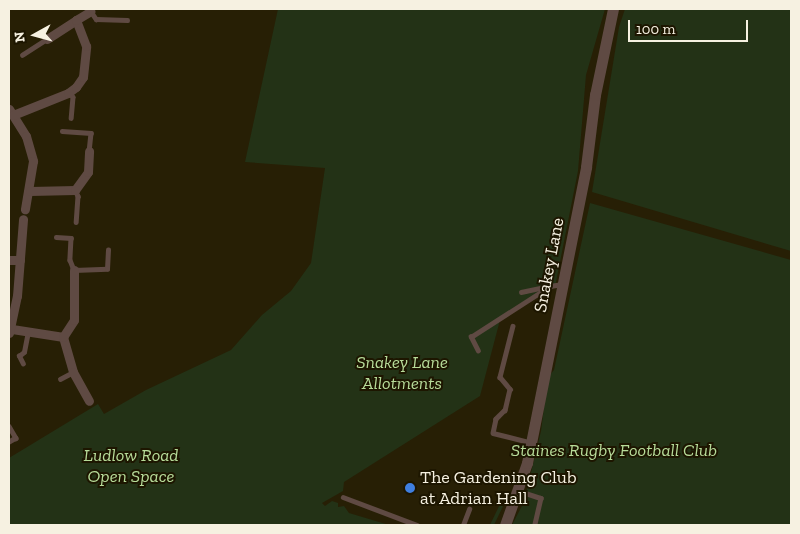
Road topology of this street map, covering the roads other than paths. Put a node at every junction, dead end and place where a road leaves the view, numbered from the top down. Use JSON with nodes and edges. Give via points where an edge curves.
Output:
{"nodes":[{"id":1,"x":613,"y":9,"type":"edge"},
{"id":2,"x":90,"y":10,"type":"edge"},
{"id":3,"x":76,"y":20,"type":"junction"},
{"id":4,"x":127,"y":20,"type":"dead end"},
{"id":5,"x":47,"y":39,"type":"joint"},
{"id":6,"x":22,"y":55,"type":"dead end"},
{"id":7,"x":70,"y":92,"type":"junction"},
{"id":8,"x":11,"y":112,"type":"edge"},
{"id":9,"x":71,"y":118,"type":"dead end"},
{"id":10,"x":62,"y":131,"type":"dead end"},
{"id":11,"x":89,"y":151,"type":"joint"},
{"id":12,"x":75,"y":190,"type":"junction"},
{"id":13,"x":30,"y":191,"type":"junction"},
{"id":14,"x":76,"y":222,"type":"dead end"},
{"id":15,"x":56,"y":237,"type":"dead end"},
{"id":16,"x":108,"y":250,"type":"dead end"},
{"id":17,"x":9,"y":260,"type":"edge"},
{"id":18,"x":20,"y":260,"type":"junction"},
{"id":19,"x":74,"y":270,"type":"junction"},
{"id":20,"x":563,"y":284,"type":"junction"},
{"id":21,"x":550,"y":286,"type":"junction"},
{"id":22,"x":521,"y":292,"type":"dead end"},
{"id":23,"x":513,"y":326,"type":"dead end"},
{"id":24,"x":10,"y":331,"type":"edge"},
{"id":25,"x":28,"y":331,"type":"junction"},
{"id":26,"x":63,"y":337,"type":"junction"},
{"id":27,"x":478,"y":351,"type":"dead end"},
{"id":28,"x":23,"y":364,"type":"dead end"},
{"id":29,"x":73,"y":372,"type":"junction"},
{"id":30,"x":60,"y":379,"type":"dead end"},
{"id":31,"x":89,"y":401,"type":"dead end"},
{"id":32,"x":9,"y":426,"type":"edge"},
{"id":33,"x":9,"y":442,"type":"edge"},
{"id":34,"x":531,"y":442,"type":"junction"},
{"id":35,"x":519,"y":491,"type":"junction"},
{"id":36,"x":343,"y":497,"type":"dead end"},
{"id":37,"x":468,"y":509,"type":"dead end"},
{"id":38,"x":417,"y":525,"type":"edge"},
{"id":39,"x":463,"y":525,"type":"edge"},
{"id":40,"x":505,"y":525,"type":"edge"},
{"id":41,"x":535,"y":525,"type":"edge"}],
"edges":[{"from":1,"to":20,"type":"street","name":"Snakey Lane"},
{"from":2,"to":3,"type":"street"},
{"from":2,"to":4,"type":"lane","via":[[96,18]]},
{"from":3,"to":5,"type":"street"},
{"from":3,"to":7,"type":"street","via":[[86,46],[86,61],[83,77]]},
{"from":5,"to":6,"type":"lane"},
{"from":7,"to":8,"type":"street"},
{"from":7,"to":9,"type":"lane","via":[[73,97]]},
{"from":8,"to":13,"type":"street","via":[[26,136],[33,161]]},
{"from":10,"to":11,"type":"lane","via":[[90,133]]},
{"from":11,"to":12,"type":"street","via":[[88,172]]},
{"from":12,"to":13,"type":"street"},
{"from":12,"to":14,"type":"lane","via":[[78,196]]},
{"from":13,"to":18,"type":"street","via":[[24,214]]},
{"from":15,"to":19,"type":"lane","via":[[71,238],[70,260]]},
{"from":16,"to":19,"type":"lane","via":[[107,269]]},
{"from":17,"to":18,"type":"street"},
{"from":18,"to":24,"type":"street"},
{"from":19,"to":26,"type":"street","via":[[74,320]]},
{"from":20,"to":21,"type":"lane"},
{"from":20,"to":34,"type":"street","name":"Snakey Lane"},
{"from":21,"to":22,"type":"lane"},
{"from":21,"to":27,"type":"lane","via":[[471,337]]},
{"from":23,"to":34,"type":"lane","via":[[500,377],[510,389],[505,410],[496,419],[494,433]]},
{"from":24,"to":25,"type":"street"},
{"from":25,"to":26,"type":"street"},
{"from":25,"to":28,"type":"lane","via":[[24,352],[19,356]]},
{"from":26,"to":29,"type":"street"},
{"from":29,"to":30,"type":"lane"},
{"from":29,"to":31,"type":"street"},
{"from":32,"to":33,"type":"lane","via":[[16,438]]},
{"from":34,"to":35,"type":"street","name":"Snakey Lane"},
{"from":35,"to":40,"type":"street","name":"Snakey Lane"},
{"from":35,"to":41,"type":"lane","via":[[541,498]]},
{"from":36,"to":38,"type":"lane"},
{"from":37,"to":39,"type":"lane"}]}
